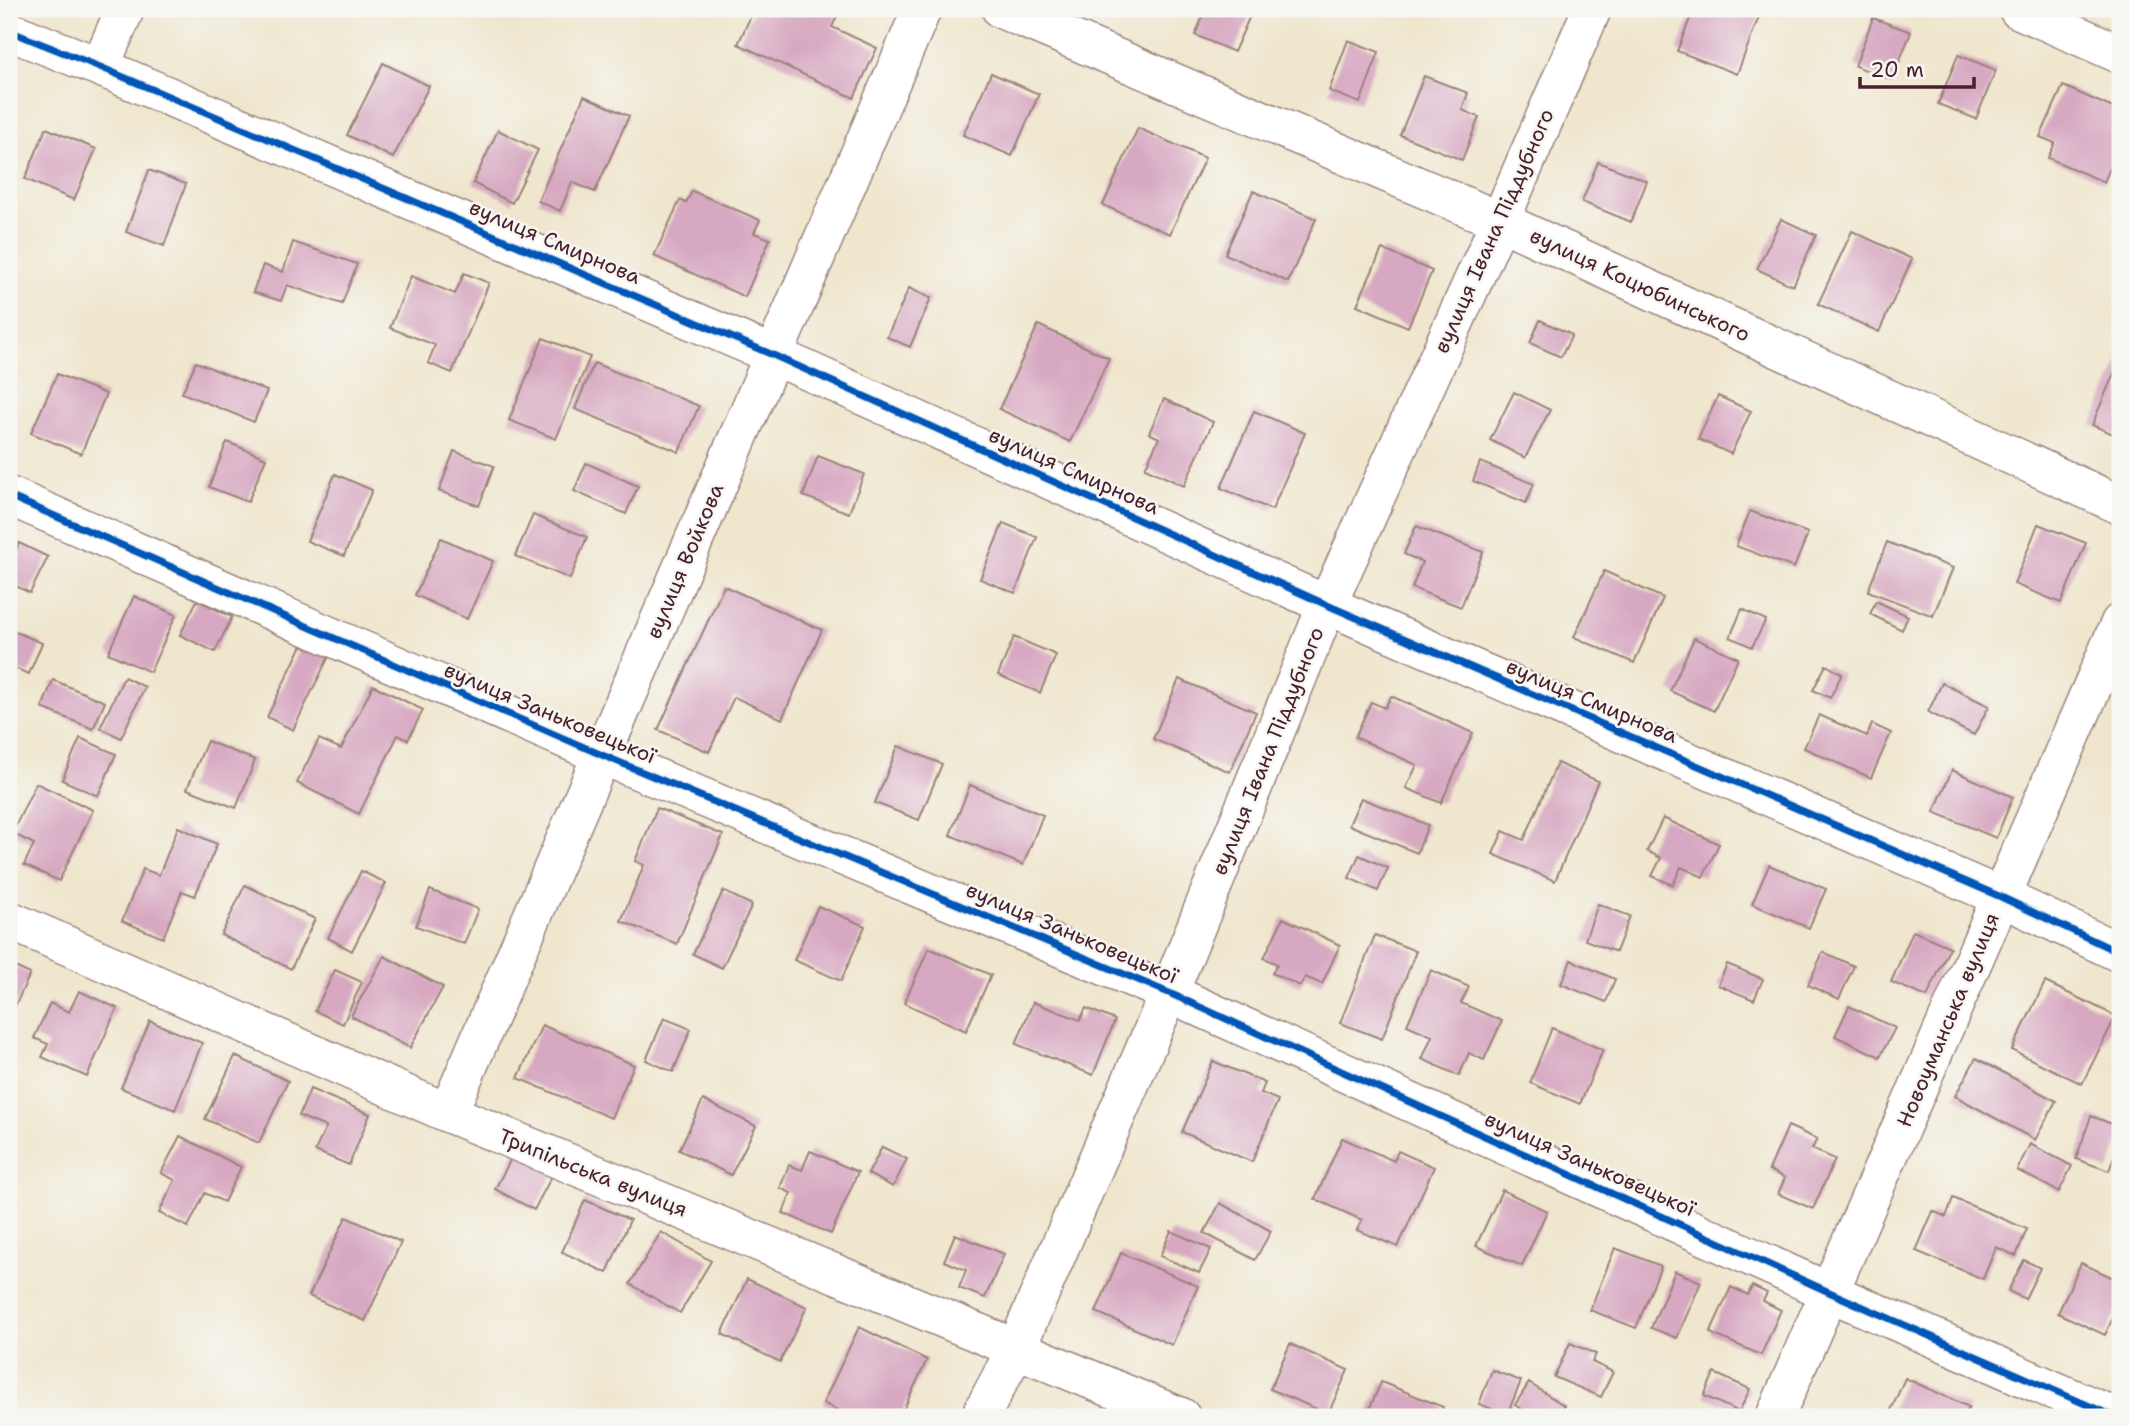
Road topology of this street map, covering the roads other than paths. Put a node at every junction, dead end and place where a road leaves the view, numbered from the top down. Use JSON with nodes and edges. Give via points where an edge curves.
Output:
{"nodes":[{"id":1,"x":125,"y":9,"type":"edge"},
{"id":2,"x":922,"y":9,"type":"edge"},
{"id":3,"x":1001,"y":9,"type":"edge"},
{"id":4,"x":1592,"y":9,"type":"edge"},
{"id":5,"x":2018,"y":9,"type":"edge"},
{"id":6,"x":9,"y":31,"type":"edge"},
{"id":7,"x":2120,"y":54,"type":"edge"},
{"id":8,"x":100,"y":67,"type":"junction"},
{"id":9,"x":1500,"y":221,"type":"junction"},
{"id":10,"x":774,"y":355,"type":"junction"},
{"id":11,"x":9,"y":496,"type":"edge"},
{"id":12,"x":2120,"y":505,"type":"edge"},
{"id":13,"x":1327,"y":605,"type":"junction"},
{"id":14,"x":2120,"y":622,"type":"edge"},
{"id":15,"x":602,"y":755,"type":"junction"},
{"id":16,"x":2001,"y":897,"type":"junction"},
{"id":17,"x":9,"y":919,"type":"edge"},
{"id":18,"x":2120,"y":953,"type":"edge"},
{"id":19,"x":1169,"y":993,"type":"junction"},
{"id":20,"x":448,"y":1113,"type":"junction"},
{"id":21,"x":1829,"y":1292,"type":"junction"},
{"id":22,"x":1017,"y":1347,"type":"junction"},
{"id":23,"x":980,"y":1417,"type":"edge"},
{"id":24,"x":1181,"y":1417,"type":"edge"},
{"id":25,"x":1775,"y":1417,"type":"edge"},
{"id":26,"x":2115,"y":1417,"type":"edge"}],
"edges":[{"from":1,"to":8,"type":"street"},
{"from":2,"to":10,"type":"street","name":"вулиця Войкова"},
{"from":3,"to":9,"type":"street","name":"вулиця Коцюбинського"},
{"from":4,"to":9,"type":"street","name":"вулиця Івана Піддубного"},
{"from":5,"to":7,"type":"street"},
{"from":6,"to":8,"type":"street","name":"вулиця Смирнова"},
{"from":8,"to":10,"type":"street","name":"вулиця Смирнова"},
{"from":9,"to":12,"type":"street","name":"вулиця Коцюбинського"},
{"from":9,"to":13,"type":"street","name":"вулиця Івана Піддубного"},
{"from":10,"to":13,"type":"street","name":"вулиця Смирнова"},
{"from":10,"to":15,"type":"street","name":"вулиця Войкова"},
{"from":11,"to":15,"type":"street","name":"вулиця Заньковецької"},
{"from":13,"to":16,"type":"street","name":"вулиця Смирнова"},
{"from":13,"to":19,"type":"street","name":"вулиця Івана Піддубного"},
{"from":14,"to":16,"type":"street","name":"Новоуманська вулиця"},
{"from":15,"to":19,"type":"street","name":"вулиця Заньковецької"},
{"from":15,"to":20,"type":"street","name":"вулиця Войкова"},
{"from":16,"to":18,"type":"street","name":"вулиця Смирнова"},
{"from":16,"to":21,"type":"street","name":"Новоуманська вулиця"},
{"from":17,"to":20,"type":"street","name":"Трипільська вулиця"},
{"from":19,"to":21,"type":"street","name":"вулиця Заньковецької"},
{"from":19,"to":22,"type":"street","name":"вулиця Івана Піддубного"},
{"from":20,"to":22,"type":"street","name":"Трипільська вулиця"},
{"from":21,"to":25,"type":"street","name":"Новоуманська вулиця"},
{"from":21,"to":26,"type":"street","name":"вулиця Заньковецької"},
{"from":22,"to":23,"type":"street","name":"вулиця Івана Піддубного"},
{"from":22,"to":24,"type":"street","name":"Трипільська вулиця"}]}
